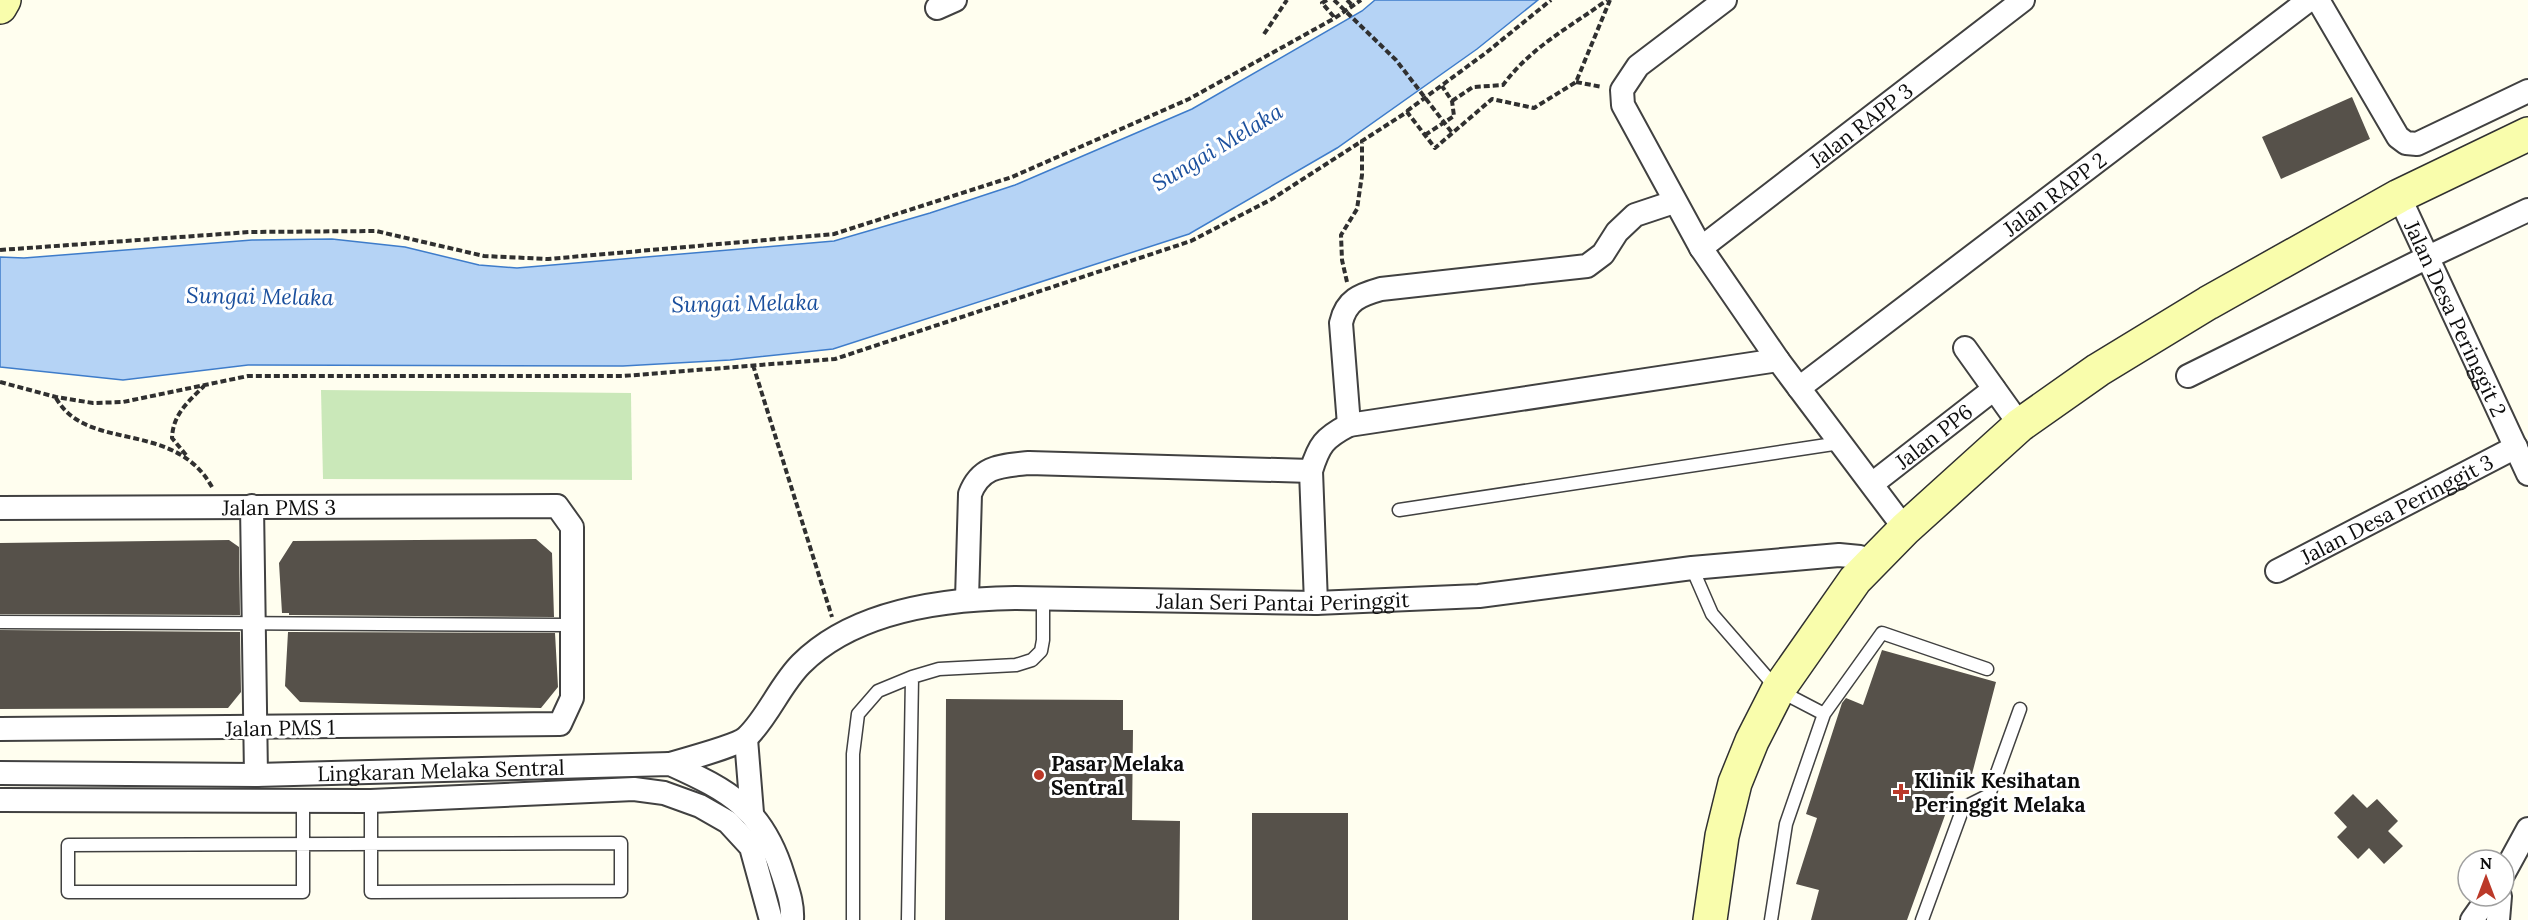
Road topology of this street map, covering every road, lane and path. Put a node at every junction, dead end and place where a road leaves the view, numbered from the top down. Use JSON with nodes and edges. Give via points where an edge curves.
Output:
{"nodes":[{"id":1,"x":4,"y":0,"type":"edge"},
{"id":2,"x":1287,"y":0,"type":"edge"},
{"id":3,"x":1327,"y":0,"type":"edge"},
{"id":4,"x":1334,"y":0,"type":"edge"},
{"id":5,"x":1347,"y":0,"type":"edge"},
{"id":6,"x":1361,"y":0,"type":"edge"},
{"id":7,"x":1551,"y":0,"type":"edge"},
{"id":8,"x":1609,"y":0,"type":"edge"},
{"id":9,"x":1725,"y":0,"type":"edge"},
{"id":10,"x":2023,"y":0,"type":"edge"},
{"id":11,"x":2309,"y":0,"type":"edge"},
{"id":12,"x":2318,"y":0,"type":"edge"},
{"id":13,"x":0,"y":6,"type":"edge"},
{"id":14,"x":1354,"y":7,"type":"junction"},
{"id":15,"x":2284,"y":7,"type":"edge"},
{"id":16,"x":1335,"y":18,"type":"junction"},
{"id":17,"x":1264,"y":34,"type":"dead end"},
{"id":18,"x":1442,"y":86,"type":"junction"},
{"id":19,"x":2528,"y":91,"type":"edge"},
{"id":20,"x":1452,"y":100,"type":"junction"},
{"id":21,"x":1407,"y":111,"type":"junction"},
{"id":22,"x":1445,"y":123,"type":"junction"},
{"id":23,"x":1453,"y":134,"type":"junction"},
{"id":24,"x":2528,"y":134,"type":"edge"},
{"id":25,"x":1425,"y":135,"type":"junction"},
{"id":26,"x":1362,"y":141,"type":"junction"},
{"id":27,"x":2399,"y":196,"type":"junction"},
{"id":28,"x":1674,"y":202,"type":"junction"},
{"id":29,"x":2528,"y":210,"type":"edge"},
{"id":30,"x":1701,"y":248,"type":"junction"},
{"id":31,"x":0,"y":250,"type":"edge"},
{"id":32,"x":2426,"y":258,"type":"junction"},
{"id":33,"x":1352,"y":300,"type":"junction"},
{"id":34,"x":1965,"y":348,"type":"dead end"},
{"id":35,"x":1778,"y":360,"type":"junction"},
{"id":36,"x":753,"y":365,"type":"junction"},
{"id":37,"x":2188,"y":376,"type":"dead end"},
{"id":38,"x":0,"y":382,"type":"edge"},
{"id":39,"x":206,"y":385,"type":"junction"},
{"id":40,"x":1799,"y":388,"type":"junction"},
{"id":41,"x":1994,"y":389,"type":"junction"},
{"id":42,"x":56,"y":397,"type":"junction"},
{"id":43,"x":1349,"y":425,"type":"junction"},
{"id":44,"x":2020,"y":425,"type":"junction"},
{"id":45,"x":1840,"y":443,"type":"junction"},
{"id":46,"x":2516,"y":447,"type":"junction"},
{"id":47,"x":186,"y":455,"type":"junction"},
{"id":48,"x":1311,"y":471,"type":"junction"},
{"id":49,"x":2528,"y":474,"type":"edge"},
{"id":50,"x":1872,"y":484,"type":"junction"},
{"id":51,"x":252,"y":506,"type":"junction"},
{"id":52,"x":213,"y":507,"type":"junction"},
{"id":53,"x":0,"y":508,"type":"edge"},
{"id":54,"x":1399,"y":510,"type":"dead end"},
{"id":55,"x":1905,"y":529,"type":"junction"},
{"id":56,"x":1870,"y":565,"type":"junction"},
{"id":57,"x":1692,"y":568,"type":"junction"},
{"id":58,"x":2277,"y":571,"type":"dead end"},
{"id":59,"x":967,"y":598,"type":"junction"},
{"id":60,"x":1043,"y":598,"type":"junction"},
{"id":61,"x":1316,"y":603,"type":"junction"},
{"id":62,"x":254,"y":621,"type":"junction"},
{"id":63,"x":0,"y":622,"type":"edge"},
{"id":64,"x":571,"y":625,"type":"junction"},
{"id":65,"x":838,"y":637,"type":"junction"},
{"id":66,"x":1987,"y":669,"type":"dead end"},
{"id":67,"x":912,"y":677,"type":"junction"},
{"id":68,"x":1778,"y":690,"type":"junction"},
{"id":69,"x":2020,"y":709,"type":"dead end"},
{"id":70,"x":1824,"y":714,"type":"junction"},
{"id":71,"x":255,"y":728,"type":"junction"},
{"id":72,"x":0,"y":729,"type":"edge"},
{"id":73,"x":746,"y":739,"type":"junction"},
{"id":74,"x":670,"y":764,"type":"junction"},
{"id":75,"x":0,"y":773,"type":"edge"},
{"id":76,"x":256,"y":775,"type":"junction"},
{"id":77,"x":0,"y":800,"type":"edge"},
{"id":78,"x":371,"y":801,"type":"junction"},
{"id":79,"x":303,"y":802,"type":"junction"},
{"id":80,"x":752,"y":813,"type":"junction"},
{"id":81,"x":2528,"y":829,"type":"edge"},
{"id":82,"x":303,"y":844,"type":"junction"},
{"id":83,"x":371,"y":844,"type":"junction"},
{"id":84,"x":2516,"y":851,"type":"edge"},
{"id":85,"x":771,"y":920,"type":"edge"},
{"id":86,"x":792,"y":920,"type":"edge"},
{"id":87,"x":853,"y":920,"type":"edge"},
{"id":88,"x":908,"y":920,"type":"edge"},
{"id":89,"x":1710,"y":920,"type":"edge"},
{"id":90,"x":1771,"y":920,"type":"edge"},
{"id":91,"x":1922,"y":920,"type":"edge"}],
"edges":[{"from":1,"to":13,"type":"street"},
{"from":2,"to":17,"type":"path"},
{"from":3,"to":16,"type":"path","via":[[1322,3]]},
{"from":4,"to":22,"type":"path","bridge":true,"via":[[1396,60]]},
{"from":5,"to":14,"type":"path"},
{"from":6,"to":14,"type":"path"},
{"from":7,"to":18,"type":"path"},
{"from":8,"to":20,"type":"path","via":[[1548,39],[1521,62],[1503,85],[1473,87]]},
{"from":8,"to":23,"type":"path","via":[[1576,82],[1534,108],[1492,99]]},
{"from":9,"to":28,"type":"street","via":[[1638,66],[1622,90],[1623,105]]},
{"from":10,"to":30,"type":"street","name":"Jalan RAPP 3"},
{"from":11,"to":15,"type":"street","name":"Jalan RAPP 2"},
{"from":12,"to":19,"type":"street","via":[[2398,137],[2406,143],[2417,144]]},
{"from":14,"to":16,"type":"path"},
{"from":15,"to":40,"type":"street","name":"Jalan RAPP 2"},
{"from":16,"to":31,"type":"path","via":[[1189,99],[1012,177],[834,234],[548,259],[484,256],[376,231],[250,232]]},
{"from":18,"to":20,"type":"path"},
{"from":18,"to":21,"type":"path"},
{"from":20,"to":22,"type":"path","via":[[1454,116]]},
{"from":21,"to":25,"type":"path"},
{"from":21,"to":26,"type":"path"},
{"from":22,"to":23,"type":"path","bridge":true},
{"from":22,"to":25,"type":"path"},
{"from":23,"to":25,"type":"path","via":[[1435,148]]},
{"from":24,"to":27,"type":"street"},
{"from":26,"to":33,"type":"path","via":[[1357,209],[1341,235],[1342,260]]},
{"from":26,"to":36,"type":"path","via":[[1272,199],[1191,241],[835,358]]},
{"from":27,"to":32,"type":"street","name":"Jalan Desa Peringgit 2"},
{"from":27,"to":44,"type":"street","via":[[2208,303],[2098,370]]},
{"from":28,"to":30,"type":"street"},
{"from":28,"to":33,"type":"street","via":[[1635,215],[1617,232],[1603,254],[1587,266],[1381,289]]},
{"from":29,"to":32,"type":"street"},
{"from":30,"to":35,"type":"street"},
{"from":32,"to":37,"type":"street"},
{"from":32,"to":46,"type":"street","name":"Jalan Desa Peringgit 2"},
{"from":33,"to":43,"type":"street","via":[[1341,323]]},
{"from":34,"to":41,"type":"street"},
{"from":35,"to":40,"type":"street"},
{"from":35,"to":43,"type":"street"},
{"from":36,"to":39,"type":"path","via":[[623,376],[248,376]]},
{"from":36,"to":65,"type":"path"},
{"from":38,"to":42,"type":"path"},
{"from":39,"to":42,"type":"path","via":[[123,402],[93,403]]},
{"from":39,"to":47,"type":"path","via":[[185,404],[173,422],[172,438]]},
{"from":40,"to":45,"type":"street"},
{"from":41,"to":44,"type":"street"},
{"from":41,"to":50,"type":"street","name":"Jalan PP6"},
{"from":42,"to":47,"type":"path","via":[[64,412],[84,424],[159,443]]},
{"from":43,"to":48,"type":"street","via":[[1329,435],[1317,451]]},
{"from":44,"to":55,"type":"street"},
{"from":45,"to":50,"type":"street"},
{"from":45,"to":54,"type":"lane"},
{"from":46,"to":49,"type":"street","name":"Jalan Desa Peringgit 2"},
{"from":46,"to":58,"type":"street","name":"Jalan Desa Peringgit 3"},
{"from":47,"to":52,"type":"path","via":[[204,472],[212,487]]},
{"from":48,"to":59,"type":"street","via":[[1029,463],[987,470],[975,480],[970,494]]},
{"from":48,"to":61,"type":"street"},
{"from":50,"to":55,"type":"street"},
{"from":51,"to":52,"type":"street","name":"Jalan PMS 3"},
{"from":51,"to":62,"type":"street"},
{"from":51,"to":64,"type":"street","name":"Jalan PMS 3","via":[[557,506],[572,527]]},
{"from":52,"to":53,"type":"street","name":"Jalan PMS 3"},
{"from":55,"to":56,"type":"street"},
{"from":56,"to":57,"type":"street","name":"Jalan Seri Pantai Peringgit","via":[[1851,555]]},
{"from":56,"to":68,"type":"street","via":[[1855,580]]},
{"from":57,"to":61,"type":"street","name":"Jalan Seri Pantai Peringgit","via":[[1479,596]]},
{"from":57,"to":68,"type":"lane","via":[[1712,614]]},
{"from":59,"to":60,"type":"street","name":"Jalan Seri Pantai Peringgit"},
{"from":59,"to":65,"type":"street","name":"Jalan Seri Pantai Peringgit","via":[[927,604]]},
{"from":60,"to":61,"type":"street","name":"Jalan Seri Pantai Peringgit"},
{"from":60,"to":67,"type":"lane","via":[[1043,640],[1041,651],[1032,660],[1016,665],[939,669]]},
{"from":62,"to":63,"type":"lane"},
{"from":62,"to":64,"type":"lane"},
{"from":62,"to":71,"type":"street"},
{"from":64,"to":71,"type":"street","name":"Jalan PMS 1","via":[[572,698],[560,724]]},
{"from":65,"to":73,"type":"street","name":"Jalan Seri Pantai Peringgit","via":[[802,663]]},
{"from":66,"to":70,"type":"lane","via":[[1882,633]]},
{"from":67,"to":87,"type":"lane","via":[[878,691],[858,714],[853,754]]},
{"from":67,"to":88,"type":"lane"},
{"from":68,"to":70,"type":"lane"},
{"from":68,"to":89,"type":"street","via":[[1735,783],[1722,836]]},
{"from":69,"to":91,"type":"lane","via":[[1989,795],[1963,808]]},
{"from":70,"to":90,"type":"lane","via":[[1786,824]]},
{"from":71,"to":72,"type":"street","name":"Jalan PMS 1"},
{"from":71,"to":76,"type":"street"},
{"from":73,"to":74,"type":"street"},
{"from":73,"to":80,"type":"street"},
{"from":74,"to":76,"type":"street","name":"Lingkaran Melaka Sentral"},
{"from":74,"to":80,"type":"street","name":"Lingkaran Melaka Sentral","via":[[717,786]]},
{"from":75,"to":76,"type":"street","name":"Lingkaran Melaka Sentral"},
{"from":77,"to":79,"type":"street","name":"Lingkaran Melaka Sentral"},
{"from":78,"to":79,"type":"street","name":"Lingkaran Melaka Sentral"},
{"from":78,"to":83,"type":"lane"},
{"from":78,"to":85,"type":"street","name":"Lingkaran Melaka Sentral","via":[[634,789],[664,793],[700,806],[728,822],[751,847]]},
{"from":79,"to":82,"type":"lane"},
{"from":80,"to":86,"type":"street","name":"Lingkaran Melaka Sentral","via":[[774,845],[793,906]]},
{"from":81,"to":84,"type":"street"},
{"from":82,"to":82,"type":"lane","via":[[68,845],[68,892],[303,892]]},
{"from":82,"to":83,"type":"lane"},
{"from":83,"to":83,"type":"lane","via":[[371,892],[621,891],[621,843]]}]}
